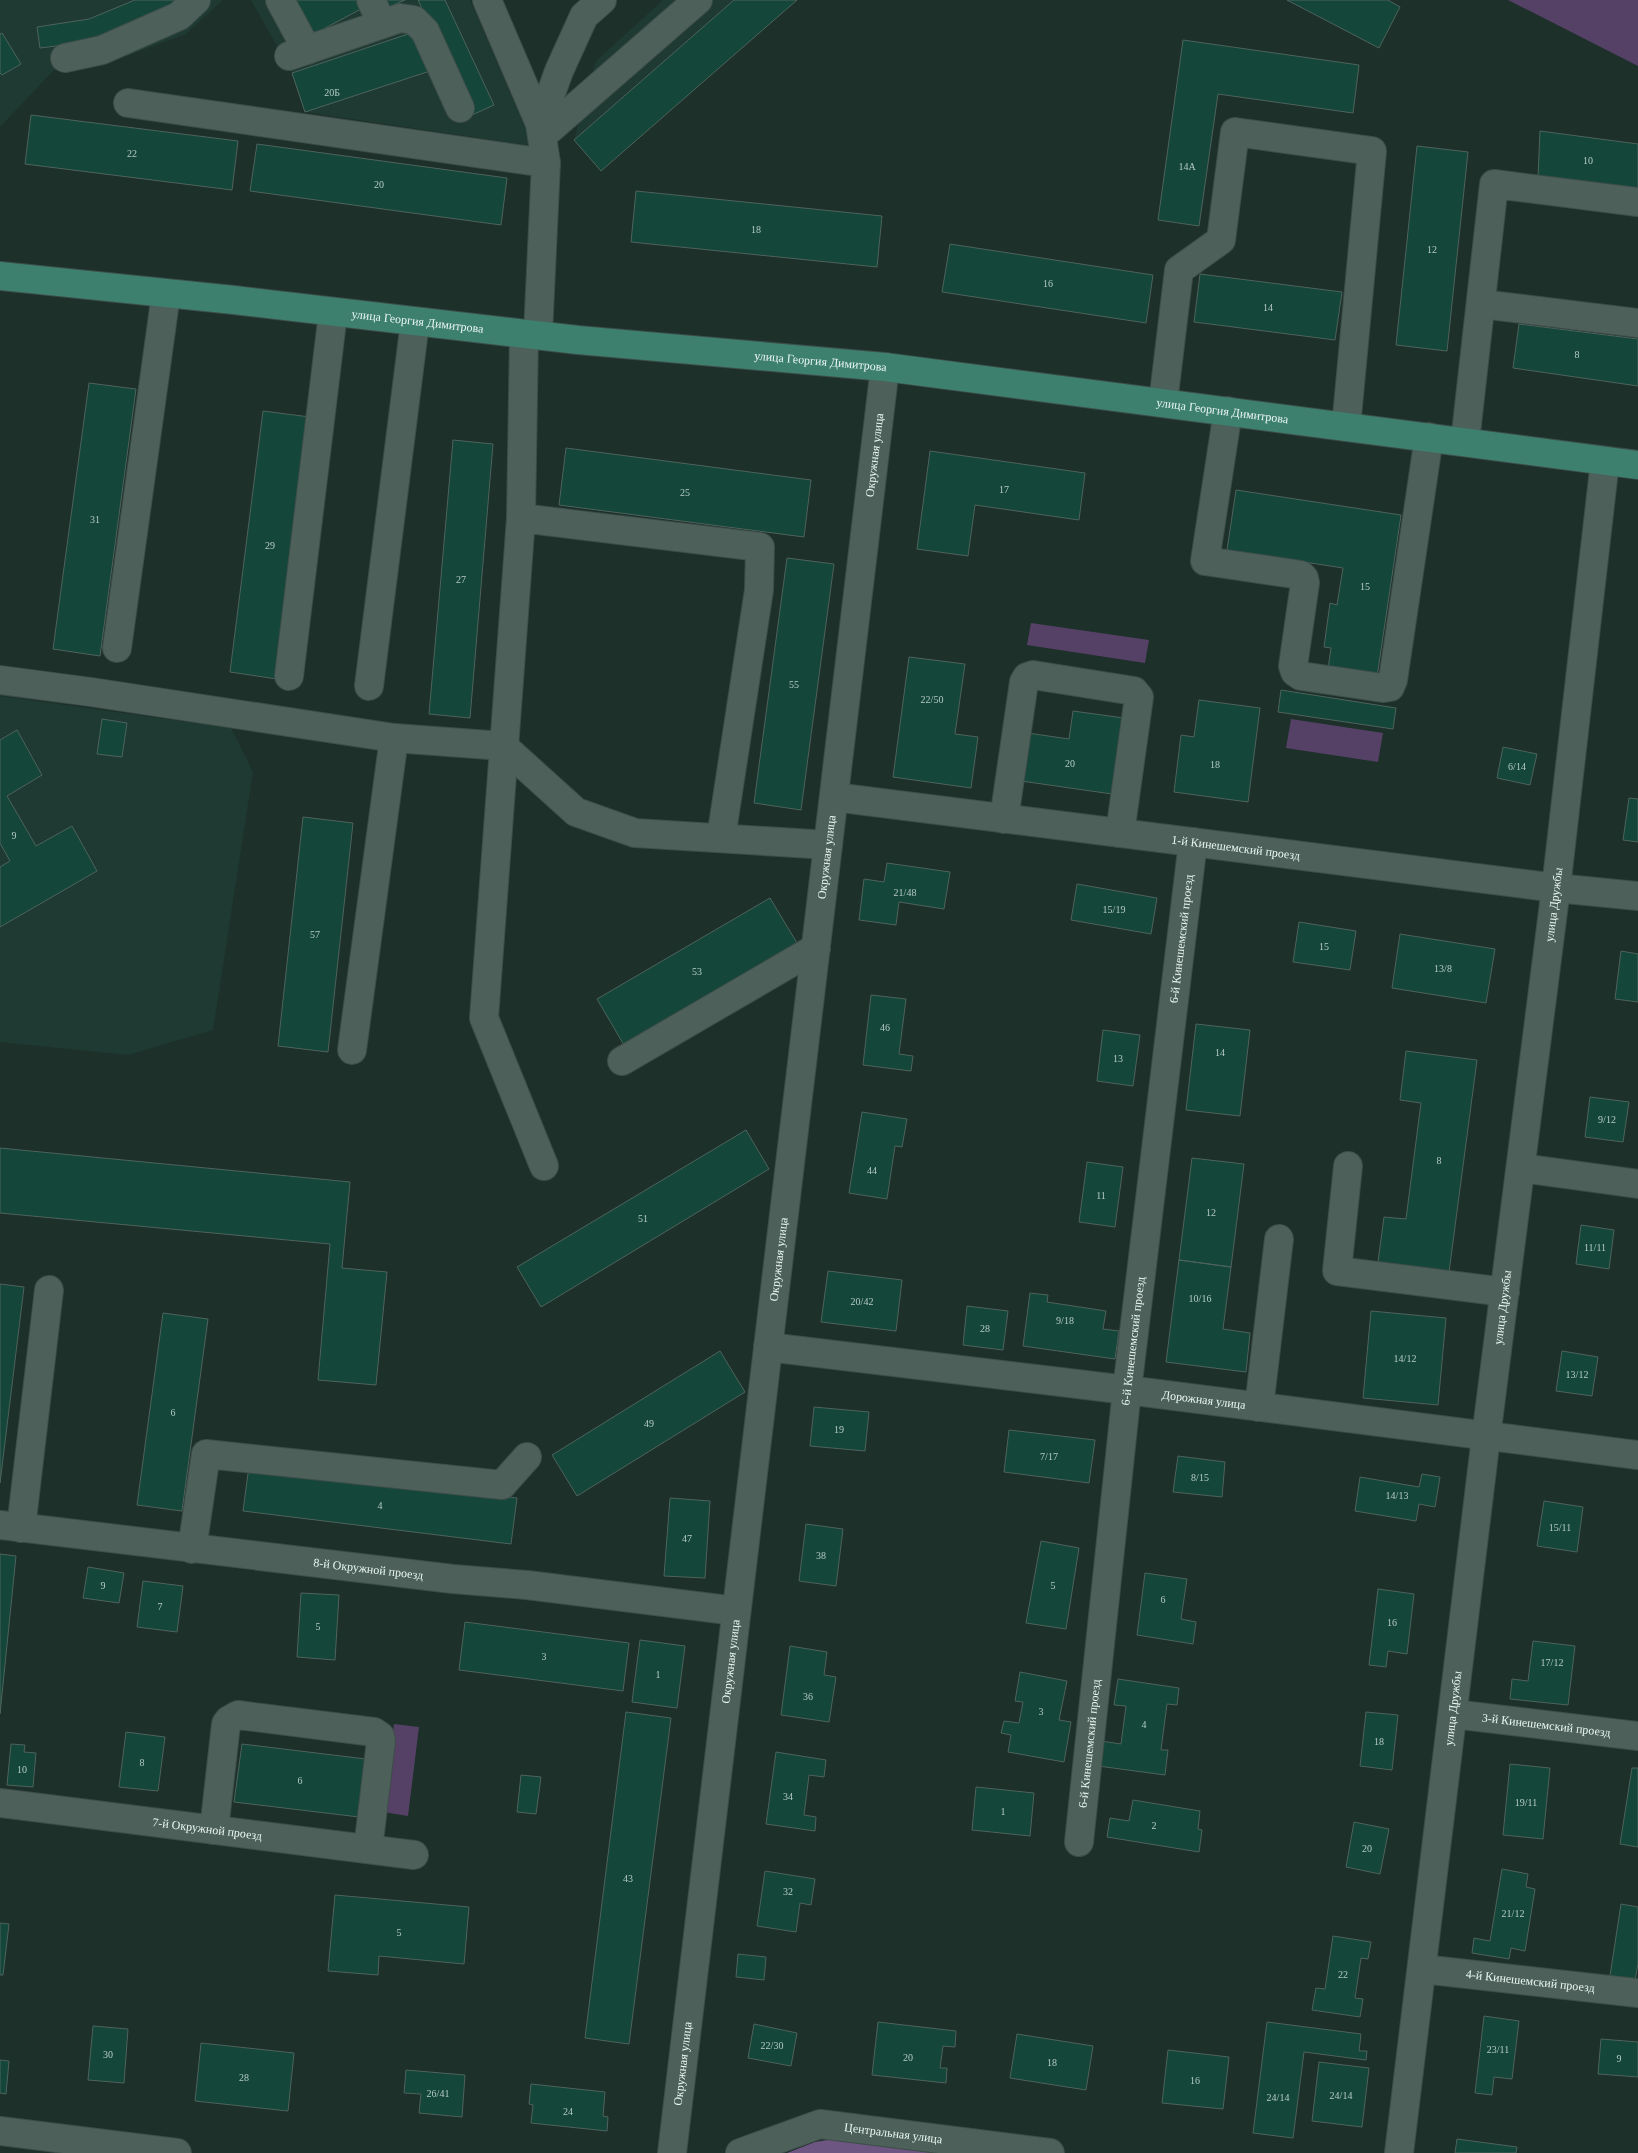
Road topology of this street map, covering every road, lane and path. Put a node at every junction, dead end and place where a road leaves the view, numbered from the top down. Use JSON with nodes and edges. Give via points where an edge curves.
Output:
{"nodes":[{"id":1,"x":196,"y":0,"type":"edge"},
{"id":2,"x":280,"y":0,"type":"edge"},
{"id":3,"x":371,"y":0,"type":"edge"},
{"id":4,"x":487,"y":0,"type":"edge"},
{"id":5,"x":698,"y":0,"type":"edge"},
{"id":6,"x":586,"y":5,"type":"edge"},
{"id":7,"x":382,"y":24,"type":"junction"},
{"id":8,"x":65,"y":58,"type":"dead end"},
{"id":9,"x":128,"y":102,"type":"dead end"},
{"id":10,"x":460,"y":108,"type":"dead end"},
{"id":11,"x":541,"y":130,"type":"junction"},
{"id":12,"x":546,"y":163,"type":"junction"},
{"id":13,"x":1638,"y":202,"type":"edge"},
{"id":14,"x":0,"y":276,"type":"edge"},
{"id":15,"x":166,"y":294,"type":"junction"},
{"id":16,"x":1480,"y":304,"type":"junction"},
{"id":17,"x":333,"y":313,"type":"junction"},
{"id":18,"x":416,"y":322,"type":"junction"},
{"id":19,"x":1638,"y":323,"type":"edge"},
{"id":20,"x":531,"y":334,"type":"junction"},
{"id":21,"x":885,"y":367,"type":"junction"},
{"id":22,"x":1163,"y":403,"type":"junction"},
{"id":23,"x":1228,"y":411,"type":"junction"},
{"id":24,"x":1346,"y":427,"type":"junction"},
{"id":25,"x":1429,"y":437,"type":"junction"},
{"id":26,"x":1465,"y":442,"type":"junction"},
{"id":27,"x":1605,"y":460,"type":"junction"},
{"id":28,"x":1638,"y":465,"type":"edge"},
{"id":29,"x":521,"y":518,"type":"junction"},
{"id":30,"x":117,"y":648,"type":"dead end"},
{"id":31,"x":289,"y":676,"type":"dead end"},
{"id":32,"x":0,"y":680,"type":"edge"},
{"id":33,"x":369,"y":686,"type":"dead end"},
{"id":34,"x":394,"y":738,"type":"junction"},
{"id":35,"x":503,"y":746,"type":"junction"},
{"id":36,"x":834,"y":797,"type":"junction"},
{"id":37,"x":1004,"y":819,"type":"junction"},
{"id":38,"x":1120,"y":833,"type":"junction"},
{"id":39,"x":721,"y":838,"type":"junction"},
{"id":40,"x":1193,"y":842,"type":"junction"},
{"id":41,"x":828,"y":845,"type":"junction"},
{"id":42,"x":1556,"y":888,"type":"junction"},
{"id":43,"x":1638,"y":896,"type":"edge"},
{"id":44,"x":816,"y":948,"type":"junction"},
{"id":45,"x":352,"y":1050,"type":"dead end"},
{"id":46,"x":622,"y":1061,"type":"dead end"},
{"id":47,"x":544,"y":1166,"type":"dead end"},
{"id":48,"x":1348,"y":1166,"type":"dead end"},
{"id":49,"x":1521,"y":1168,"type":"junction"},
{"id":50,"x":1638,"y":1184,"type":"edge"},
{"id":51,"x":1279,"y":1239,"type":"dead end"},
{"id":52,"x":49,"y":1290,"type":"dead end"},
{"id":53,"x":1505,"y":1292,"type":"junction"},
{"id":54,"x":768,"y":1347,"type":"junction"},
{"id":55,"x":1127,"y":1390,"type":"junction"},
{"id":56,"x":1260,"y":1407,"type":"junction"},
{"id":57,"x":1486,"y":1436,"type":"junction"},
{"id":58,"x":1638,"y":1455,"type":"edge"},
{"id":59,"x":526,"y":1457,"type":"dead end"},
{"id":60,"x":10,"y":1527,"type":"edge"},
{"id":61,"x":192,"y":1548,"type":"junction"},
{"id":62,"x":736,"y":1611,"type":"junction"},
{"id":63,"x":1453,"y":1714,"type":"junction"},
{"id":64,"x":1638,"y":1736,"type":"edge"},
{"id":65,"x":0,"y":1803,"type":"edge"},
{"id":66,"x":214,"y":1830,"type":"junction"},
{"id":67,"x":1079,"y":1842,"type":"dead end"},
{"id":68,"x":368,"y":1849,"type":"junction"},
{"id":69,"x":414,"y":1855,"type":"dead end"},
{"id":70,"x":1422,"y":1969,"type":"junction"},
{"id":71,"x":1638,"y":1993,"type":"edge"},
{"id":72,"x":0,"y":2131,"type":"edge"},
{"id":73,"x":177,"y":2153,"type":"edge"},
{"id":74,"x":672,"y":2153,"type":"edge"},
{"id":75,"x":740,"y":2153,"type":"edge"},
{"id":76,"x":1050,"y":2153,"type":"edge"},
{"id":77,"x":1399,"y":2153,"type":"edge"}],
"edges":[{"from":1,"to":8,"type":"street","via":[[179,16],[111,47]]},
{"from":2,"to":7,"type":"street","via":[[298,53]]},
{"from":3,"to":7,"type":"street"},
{"from":4,"to":11,"type":"street"},
{"from":5,"to":11,"type":"street"},
{"from":6,"to":11,"type":"street","via":[[559,71]]},
{"from":7,"to":10,"type":"street","via":[[400,18],[414,20],[425,31]]},
{"from":9,"to":12,"type":"street"},
{"from":11,"to":12,"type":"street"},
{"from":12,"to":20,"type":"street"},
{"from":13,"to":16,"type":"street","via":[[1494,184]]},
{"from":14,"to":15,"type":"main road","name":"улица Георгия Димитрова"},
{"from":15,"to":17,"type":"main road","name":"улица Георгия Димитрова"},
{"from":15,"to":30,"type":"street"},
{"from":16,"to":19,"type":"street"},
{"from":16,"to":26,"type":"street"},
{"from":17,"to":18,"type":"main road","name":"улица Георгия Димитрова"},
{"from":17,"to":31,"type":"street"},
{"from":18,"to":20,"type":"main road","name":"улица Георгия Димитрова"},
{"from":18,"to":33,"type":"street"},
{"from":20,"to":21,"type":"main road","name":"улица Георгия Димитрова"},
{"from":20,"to":29,"type":"street"},
{"from":21,"to":22,"type":"main road","name":"улица Георгия Димитрова"},
{"from":21,"to":36,"type":"street","name":"Окружная улица"},
{"from":22,"to":23,"type":"main road","name":"улица Георгия Димитрова"},
{"from":22,"to":24,"type":"street","via":[[1179,270],[1221,240],[1235,132],[1372,151]]},
{"from":23,"to":24,"type":"main road","name":"улица Георгия Димитрова"},
{"from":23,"to":25,"type":"street","via":[[1205,561],[1301,575],[1305,583],[1293,666],[1295,672],[1301,676],[1383,688],[1390,686],[1393,680]]},
{"from":24,"to":25,"type":"main road","name":"улица Георгия Димитрова"},
{"from":25,"to":26,"type":"main road","name":"улица Георгия Димитрова"},
{"from":26,"to":27,"type":"main road","name":"улица Георгия Димитрова"},
{"from":27,"to":28,"type":"main road","name":"улица Георгия Димитрова"},
{"from":27,"to":42,"type":"street","name":"улица Дружбы"},
{"from":29,"to":35,"type":"street"},
{"from":29,"to":39,"type":"street","via":[[760,547],[759,590]]},
{"from":32,"to":34,"type":"street"},
{"from":34,"to":35,"type":"street"},
{"from":34,"to":45,"type":"street"},
{"from":35,"to":39,"type":"street","via":[[576,812],[635,833]]},
{"from":35,"to":47,"type":"street","via":[[484,1018]]},
{"from":36,"to":37,"type":"street","name":"1-й Кинешемский проезд"},
{"from":36,"to":41,"type":"street","name":"Окружная улица"},
{"from":37,"to":38,"type":"street","name":"1-й Кинешемский проезд"},
{"from":37,"to":38,"type":"street","via":[[1024,682],[1032,676],[1138,693]]},
{"from":38,"to":40,"type":"street","name":"1-й Кинешемский проезд"},
{"from":39,"to":41,"type":"street"},
{"from":40,"to":42,"type":"street","name":"1-й Кинешемский проезд"},
{"from":40,"to":55,"type":"street","name":"6-й Кинешемский проезд"},
{"from":41,"to":44,"type":"street","name":"Окружная улица"},
{"from":42,"to":43,"type":"street","name":"1-й Кинешемский проезд"},
{"from":42,"to":49,"type":"street","name":"улица Дружбы"},
{"from":44,"to":46,"type":"street"},
{"from":44,"to":54,"type":"street","name":"Окружная улица"},
{"from":48,"to":53,"type":"street","via":[[1337,1271]]},
{"from":49,"to":50,"type":"street"},
{"from":49,"to":53,"type":"street","name":"улица Дружбы"},
{"from":51,"to":56,"type":"street"},
{"from":52,"to":60,"type":"street"},
{"from":53,"to":57,"type":"street","name":"улица Дружбы"},
{"from":54,"to":55,"type":"street","name":"Дорожная улица"},
{"from":54,"to":62,"type":"street","name":"Окружная улица"},
{"from":55,"to":56,"type":"street","name":"Дорожная улица"},
{"from":55,"to":67,"type":"street","name":"6-й Кинешемский проезд"},
{"from":56,"to":57,"type":"street","name":"Дорожная улица"},
{"from":57,"to":58,"type":"street","name":"Дорожная улица"},
{"from":57,"to":63,"type":"street","name":"улица Дружбы"},
{"from":59,"to":61,"type":"street","via":[[502,1485],[206,1454]]},
{"from":60,"to":61,"type":"street","name":"8-й Окружной проезд"},
{"from":61,"to":62,"type":"street","name":"8-й Окружной проезд","via":[[453,1579],[527,1584]]},
{"from":62,"to":74,"type":"street","name":"Окружная улица"},
{"from":63,"to":64,"type":"street","name":"3-й Кинешемский проезд"},
{"from":63,"to":70,"type":"street","name":"улица Дружбы"},
{"from":65,"to":66,"type":"street","name":"7-й Окружной проезд"},
{"from":66,"to":68,"type":"street","name":"7-й Окружной проезд"},
{"from":66,"to":68,"type":"street","via":[[226,1724],[238,1715],[374,1732],[380,1736]]},
{"from":68,"to":69,"type":"street","name":"7-й Окружной проезд"},
{"from":70,"to":71,"type":"street","name":"4-й Кинешемский проезд"},
{"from":70,"to":77,"type":"street","name":"улица Дружбы"},
{"from":72,"to":73,"type":"street"},
{"from":75,"to":76,"type":"street","name":"Центральная улица","via":[[820,2124]]}]}
